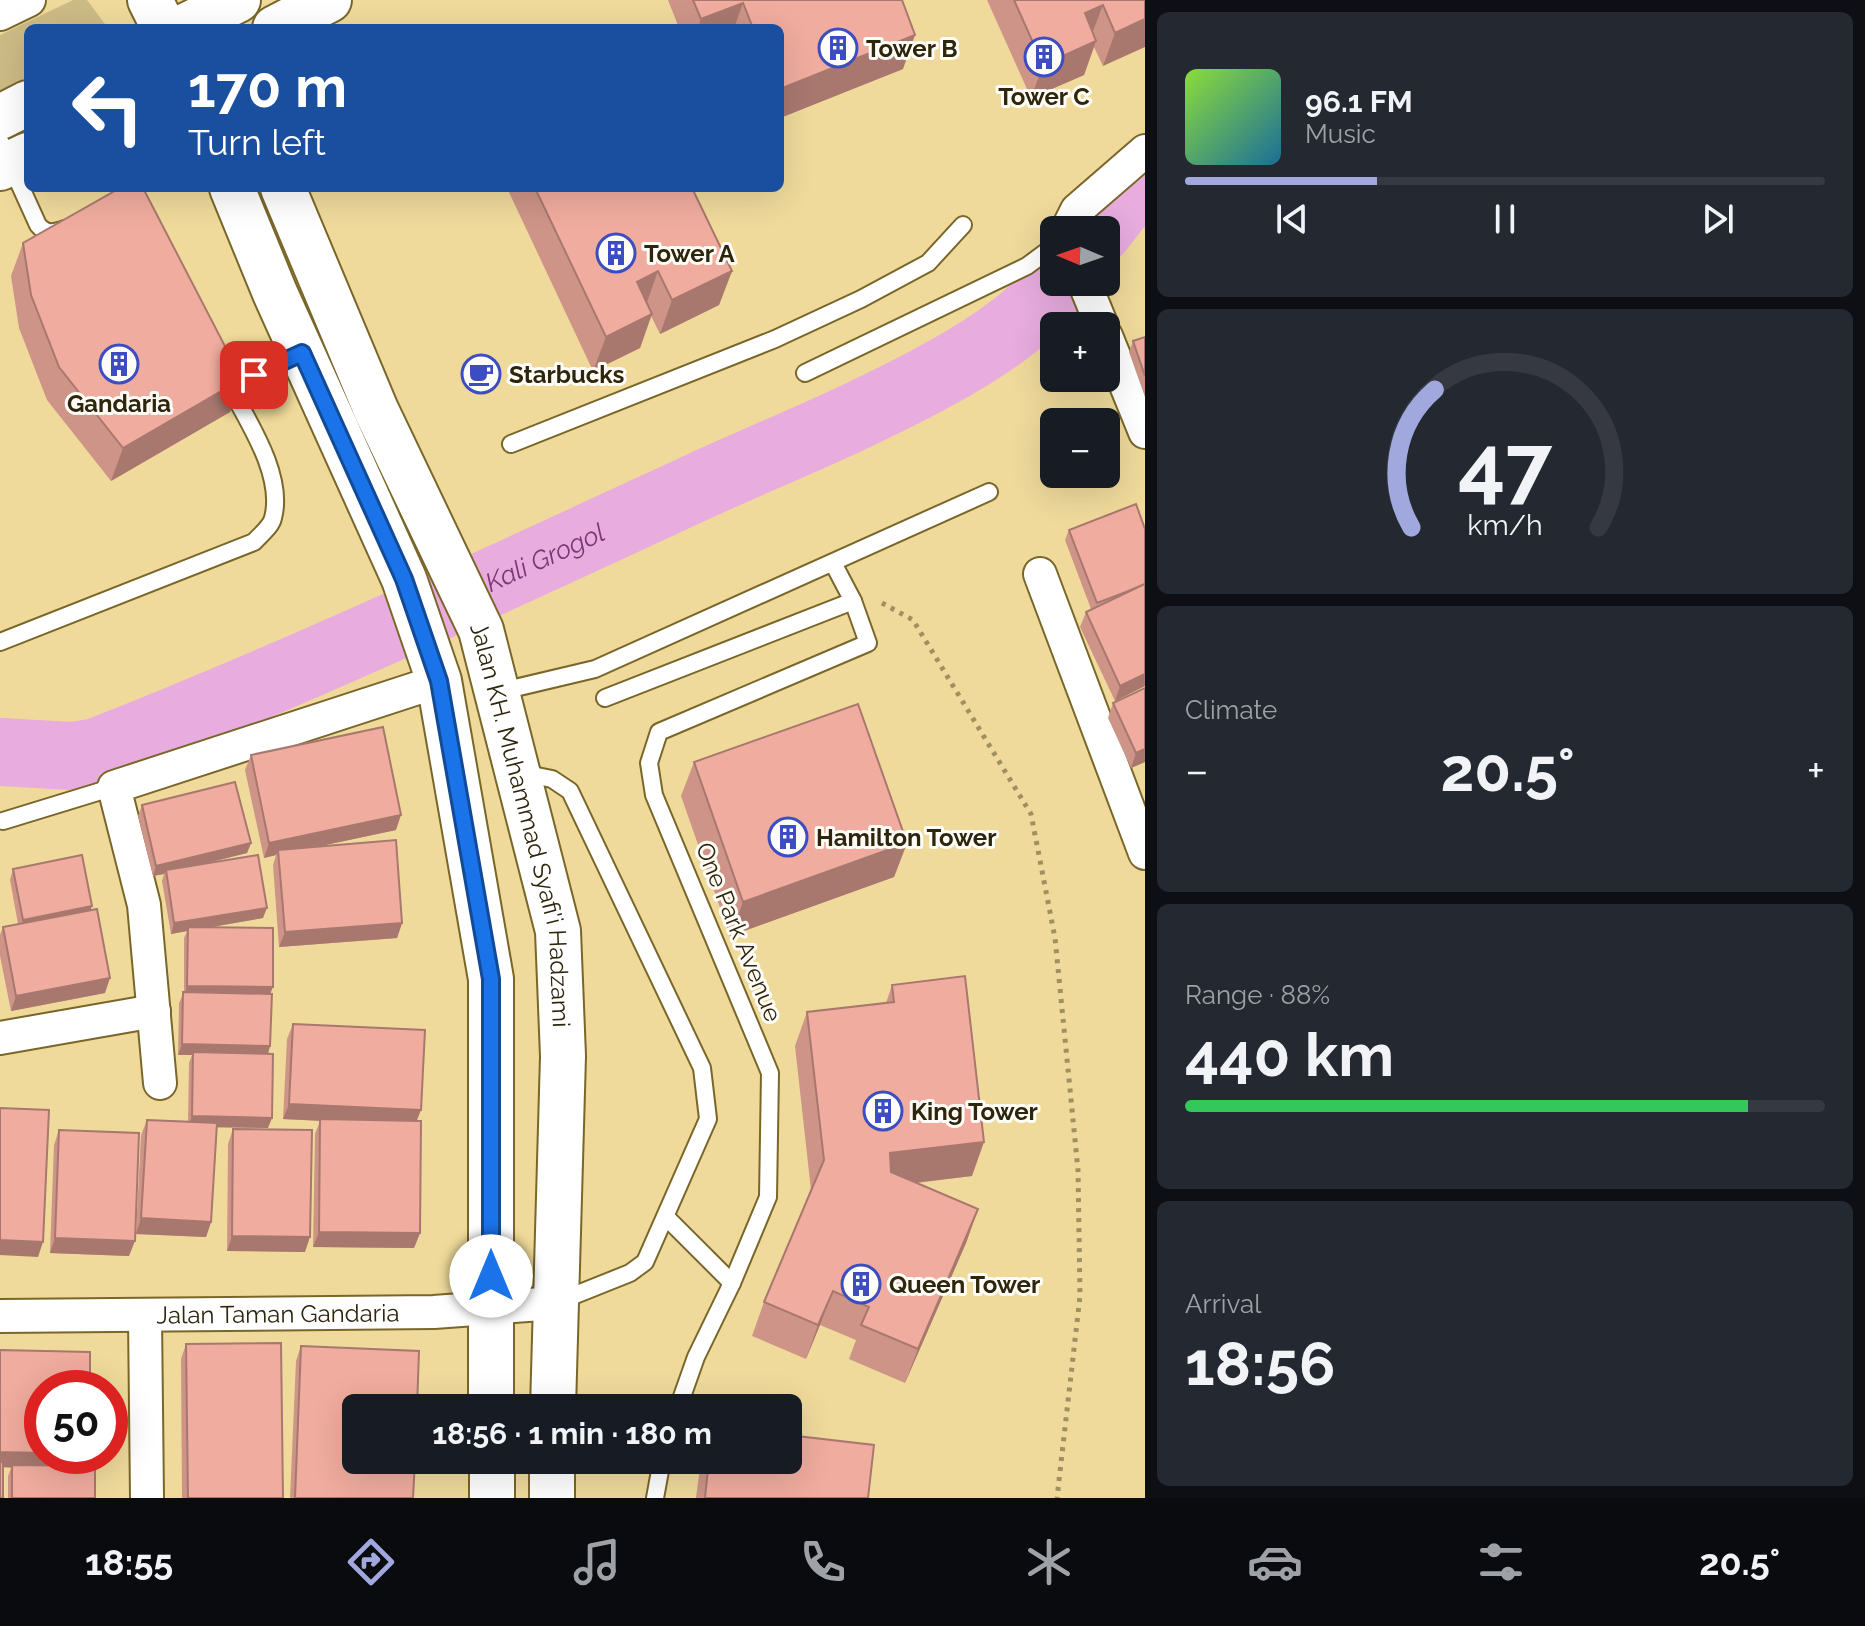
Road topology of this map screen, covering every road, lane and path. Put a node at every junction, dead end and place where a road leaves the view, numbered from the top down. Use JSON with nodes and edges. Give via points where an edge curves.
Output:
{"nodes":[{"id":1,"x":29,"y":0,"type":"edge"},
{"id":2,"x":150,"y":0,"type":"edge"},
{"id":3,"x":318,"y":11,"type":"edge"},
{"id":4,"x":0,"y":14,"type":"edge"},
{"id":5,"x":200,"y":20,"type":"edge"},
{"id":6,"x":285,"y":24,"type":"edge"},
{"id":7,"x":24,"y":105,"type":"edge"},
{"id":8,"x":0,"y":117,"type":"edge"},
{"id":9,"x":1145,"y":151,"type":"edge"},
{"id":10,"x":10,"y":157,"type":"edge"},
{"id":11,"x":24,"y":188,"type":"edge"},
{"id":12,"x":26,"y":192,"type":"edge"},
{"id":13,"x":234,"y":192,"type":"edge"},
{"id":14,"x":285,"y":192,"type":"edge"},
{"id":15,"x":1074,"y":216,"type":"edge"},
{"id":16,"x":80,"y":223,"type":"edge"},
{"id":17,"x":963,"y":225,"type":"dead end"},
{"id":18,"x":1040,"y":256,"type":"edge"},
{"id":19,"x":302,"y":353,"type":"junction"},
{"id":20,"x":216,"y":359,"type":"edge"},
{"id":21,"x":1120,"y":369,"type":"edge"},
{"id":22,"x":805,"y":373,"type":"dead end"},
{"id":23,"x":230,"y":387,"type":"junction"},
{"id":24,"x":1143,"y":423,"type":"edge"},
{"id":25,"x":511,"y":444,"type":"dead end"},
{"id":26,"x":989,"y":492,"type":"dead end"},
{"id":27,"x":833,"y":563,"type":"junction"},
{"id":28,"x":1040,"y":574,"type":"dead end"},
{"id":29,"x":847,"y":585,"type":"junction"},
{"id":30,"x":853,"y":601,"type":"junction"},
{"id":31,"x":0,"y":642,"type":"edge"},
{"id":32,"x":439,"y":681,"type":"junction"},
{"id":33,"x":496,"y":692,"type":"junction"},
{"id":34,"x":605,"y":698,"type":"dead end"},
{"id":35,"x":517,"y":773,"type":"junction"},
{"id":36,"x":114,"y":787,"type":"junction"},
{"id":37,"x":3,"y":821,"type":"dead end"},
{"id":38,"x":1145,"y":853,"type":"edge"},
{"id":39,"x":154,"y":1011,"type":"junction"},
{"id":40,"x":0,"y":1038,"type":"edge"},
{"id":41,"x":160,"y":1083,"type":"dead end"},
{"id":42,"x":667,"y":1218,"type":"junction"},
{"id":43,"x":732,"y":1283,"type":"junction"},
{"id":44,"x":574,"y":1296,"type":"junction"},
{"id":45,"x":491,"y":1306,"type":"junction"},
{"id":46,"x":0,"y":1316,"type":"edge"},
{"id":47,"x":145,"y":1317,"type":"junction"},
{"id":48,"x":491,"y":1394,"type":"edge"},
{"id":49,"x":556,"y":1394,"type":"edge"},
{"id":50,"x":683,"y":1394,"type":"edge"},
{"id":51,"x":492,"y":1474,"type":"edge"},
{"id":52,"x":552,"y":1474,"type":"edge"},
{"id":53,"x":659,"y":1474,"type":"edge"},
{"id":54,"x":147,"y":1498,"type":"edge"},
{"id":55,"x":492,"y":1498,"type":"edge"},
{"id":56,"x":552,"y":1498,"type":"edge"},
{"id":57,"x":655,"y":1498,"type":"edge"},
{"id":58,"x":1057,"y":1498,"type":"edge"}],
"edges":[{"from":1,"to":4,"type":"street"},
{"from":2,"to":5,"type":"main road"},
{"from":3,"to":6,"type":"main road"},
{"from":7,"to":8,"type":"main road"},
{"from":9,"to":15,"type":"street"},
{"from":10,"to":11,"type":"lane"},
{"from":12,"to":16,"type":"lane","via":[[43,231],[54,233]]},
{"from":13,"to":19,"type":"main road","name":"Jalan KH. Muhammad Syafi'i Hadzami"},
{"from":14,"to":33,"type":"main road","name":"Jalan KH. Muhammad Syafi'i Hadzami","via":[[376,410],[481,630]]},
{"from":17,"to":25,"type":"lane","via":[[928,263],[861,299],[775,339]]},
{"from":18,"to":22,"type":"lane"},
{"from":19,"to":23,"type":"lane"},
{"from":19,"to":32,"type":"main road","name":"Jalan KH. Muhammad Syafi'i Hadzami","via":[[404,579]]},
{"from":20,"to":23,"type":"lane"},
{"from":21,"to":24,"type":"street"},
{"from":23,"to":31,"type":"lane","via":[[266,461],[276,496],[273,521],[254,542]]},
{"from":26,"to":27,"type":"lane"},
{"from":27,"to":29,"type":"lane","name":"One Park Avenue"},
{"from":27,"to":33,"type":"lane","via":[[595,669]]},
{"from":28,"to":38,"type":"street"},
{"from":29,"to":30,"type":"lane","name":"One Park Avenue"},
{"from":29,"to":58,"type":"path","via":[[913,620],[1031,814],[1055,938],[1078,1170],[1080,1296]]},
{"from":30,"to":34,"type":"lane"},
{"from":30,"to":43,"type":"lane","name":"One Park Avenue","via":[[868,643],[659,732],[649,763],[654,795],[770,1073],[768,1197]]},
{"from":32,"to":36,"type":"street"},
{"from":32,"to":45,"type":"main road","name":"Jalan KH. Muhammad Syafi'i Hadzami","via":[[491,979]]},
{"from":33,"to":35,"type":"main road","name":"Jalan KH. Muhammad Syafi'i Hadzami"},
{"from":35,"to":42,"type":"lane","via":[[552,779],[570,791],[702,1068],[708,1119]]},
{"from":35,"to":44,"type":"main road","name":"Jalan KH. Muhammad Syafi'i Hadzami","via":[[558,931]]},
{"from":36,"to":37,"type":"lane"},
{"from":36,"to":39,"type":"street","via":[[144,905]]},
{"from":39,"to":40,"type":"street"},
{"from":39,"to":41,"type":"street"},
{"from":42,"to":43,"type":"lane"},
{"from":42,"to":44,"type":"lane","via":[[645,1262]]},
{"from":43,"to":50,"type":"lane","name":"One Park Avenue"},
{"from":44,"to":45,"type":"street","name":"Jalan Taman Gandaria"},
{"from":44,"to":49,"type":"main road","name":"Jalan KH. Muhammad Syafi'i Hadzami"},
{"from":45,"to":47,"type":"street","name":"Jalan Taman Gandaria","via":[[434,1312]]},
{"from":45,"to":48,"type":"main road","name":"Jalan KH. Muhammad Syafi'i Hadzami"},
{"from":46,"to":47,"type":"street","name":"Jalan Taman Gandaria"},
{"from":47,"to":54,"type":"street"},
{"from":51,"to":55,"type":"main road"},
{"from":52,"to":56,"type":"main road"},
{"from":53,"to":57,"type":"lane"}]}
